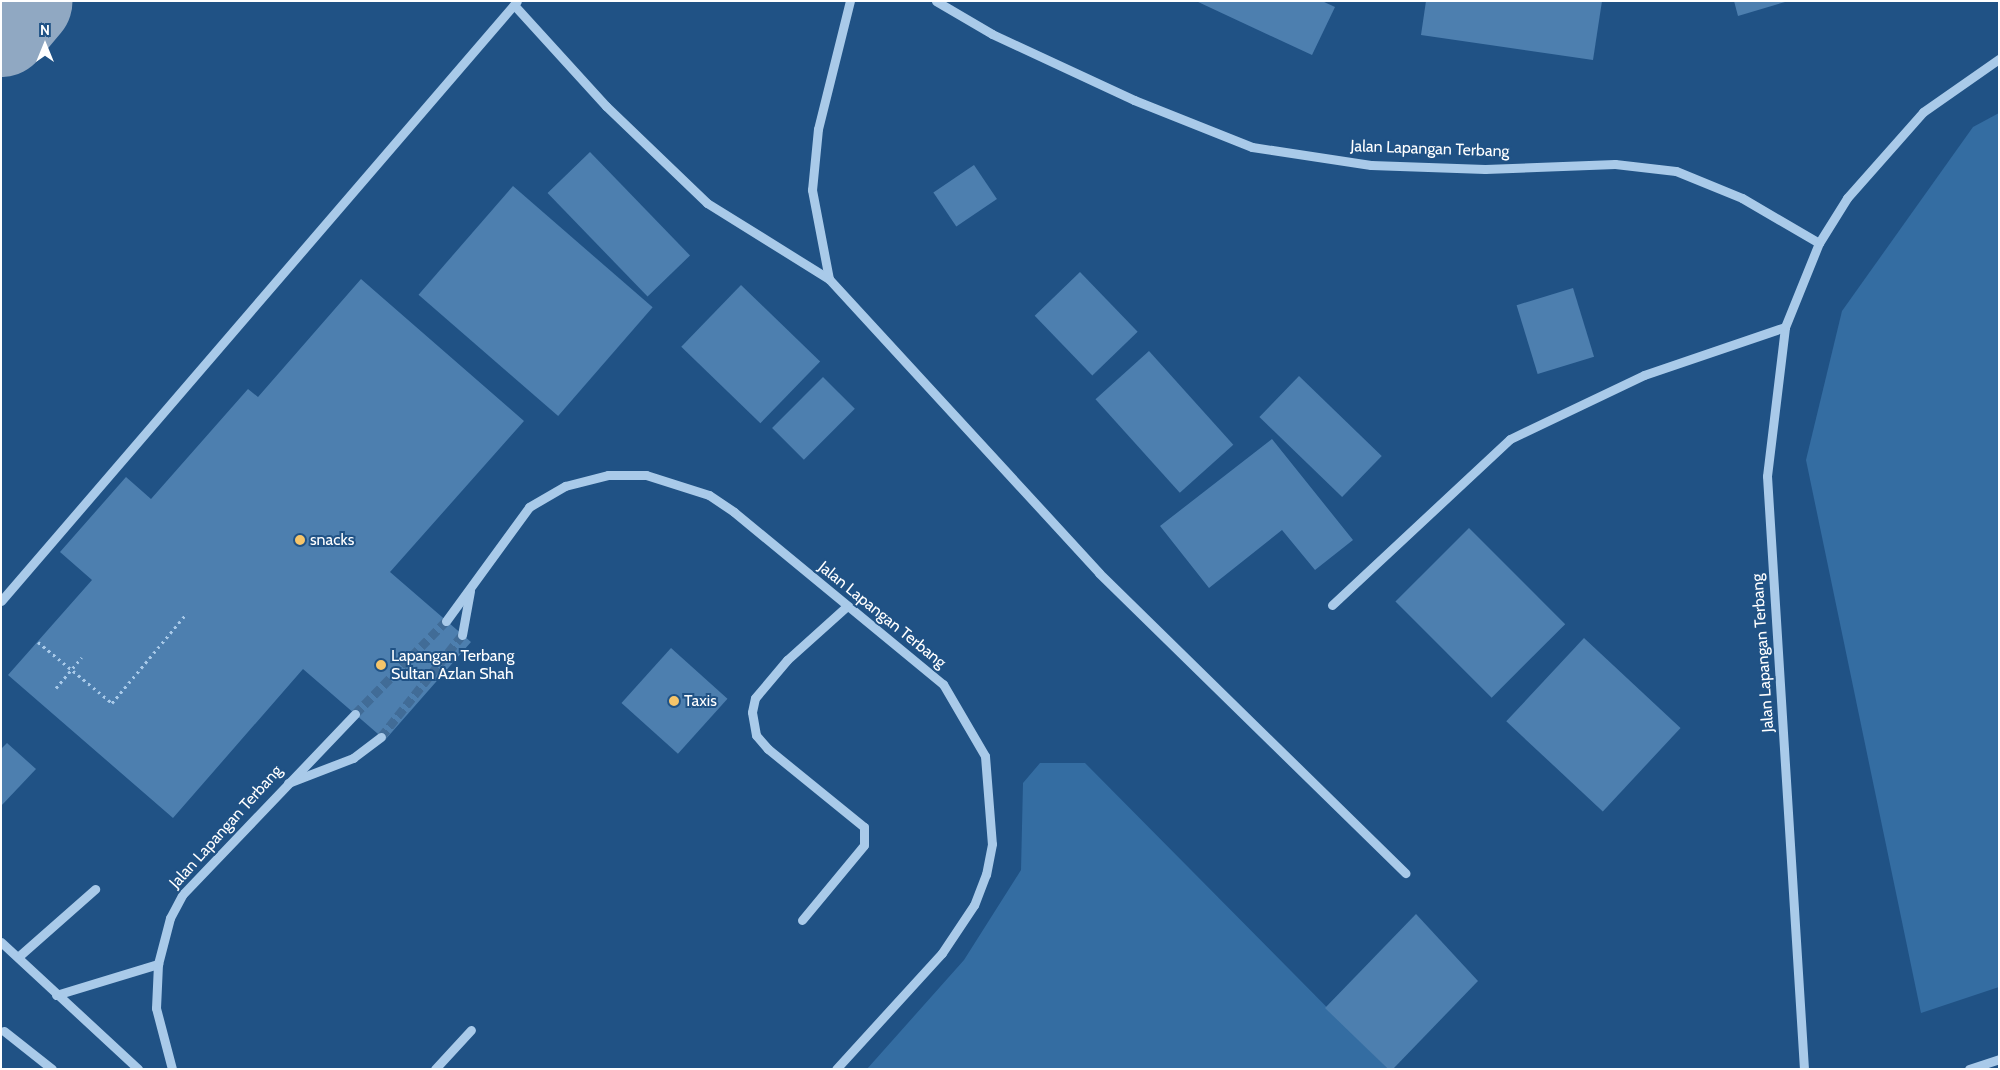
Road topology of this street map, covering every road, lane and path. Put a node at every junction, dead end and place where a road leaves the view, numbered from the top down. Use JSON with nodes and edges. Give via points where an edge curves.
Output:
{"nodes":[{"id":1,"x":850,"y":1,"type":"edge"},
{"id":2,"x":936,"y":1,"type":"edge"},
{"id":3,"x":515,"y":3,"type":"edge"},
{"id":4,"x":1999,"y":59,"type":"edge"},
{"id":5,"x":1819,"y":243,"type":"junction"},
{"id":6,"x":829,"y":279,"type":"junction"},
{"id":7,"x":1785,"y":327,"type":"junction"},
{"id":8,"x":470,"y":588,"type":"junction"},
{"id":9,"x":1,"y":601,"type":"edge"},
{"id":10,"x":1332,"y":604,"type":"dead end"},
{"id":11,"x":847,"y":606,"type":"junction"},
{"id":12,"x":187,"y":613,"type":"dead end"},
{"id":13,"x":446,"y":621,"type":"tunnel mouth"},
{"id":14,"x":462,"y":634,"type":"tunnel mouth"},
{"id":15,"x":38,"y":642,"type":"dead end"},
{"id":16,"x":82,"y":657,"type":"dead end"},
{"id":17,"x":71,"y":669,"type":"junction"},
{"id":18,"x":56,"y":688,"type":"dead end"},
{"id":19,"x":355,"y":714,"type":"tunnel mouth"},
{"id":20,"x":381,"y":737,"type":"tunnel mouth"},
{"id":21,"x":285,"y":784,"type":"junction"},
{"id":22,"x":1405,"y":873,"type":"dead end"},
{"id":23,"x":95,"y":889,"type":"dead end"},
{"id":24,"x":802,"y":920,"type":"dead end"},
{"id":25,"x":1,"y":942,"type":"edge"},
{"id":26,"x":18,"y":957,"type":"junction"},
{"id":27,"x":158,"y":964,"type":"junction"},
{"id":28,"x":56,"y":995,"type":"junction"},
{"id":29,"x":470,"y":1030,"type":"dead end"},
{"id":30,"x":4,"y":1031,"type":"dead end"},
{"id":31,"x":1999,"y":1059,"type":"edge"},
{"id":32,"x":52,"y":1069,"type":"edge"},
{"id":33,"x":138,"y":1069,"type":"edge"},
{"id":34,"x":172,"y":1069,"type":"edge"},
{"id":35,"x":435,"y":1069,"type":"edge"},
{"id":36,"x":836,"y":1069,"type":"edge"},
{"id":37,"x":1804,"y":1069,"type":"edge"},
{"id":38,"x":1969,"y":1069,"type":"edge"}],
"edges":[{"from":1,"to":6,"type":"street","via":[[818,129],[812,190]]},
{"from":2,"to":5,"type":"street","name":"Jalan Lapangan Terbang","via":[[992,34],[1125,96],[1252,146],[1371,165],[1485,169],[1615,164],[1676,171],[1742,198]]},
{"from":3,"to":6,"type":"street","via":[[606,106],[707,203]]},
{"from":3,"to":9,"type":"street"},
{"from":4,"to":5,"type":"street","name":"Jalan Lapangan Terbang","via":[[1923,112],[1847,198]]},
{"from":5,"to":7,"type":"street","name":"Jalan Lapangan Terbang"},
{"from":6,"to":22,"type":"street","via":[[1099,573]]},
{"from":7,"to":10,"type":"street","via":[[1644,375],[1510,439]]},
{"from":7,"to":37,"type":"street","name":"Jalan Lapangan Terbang","via":[[1767,476]]},
{"from":8,"to":11,"type":"street","name":"Jalan Lapangan Terbang","via":[[529,506],[565,486],[608,475],[646,475],[709,495]]},
{"from":8,"to":13,"type":"street","name":"Jalan Lapangan Terbang"},
{"from":8,"to":14,"type":"street"},
{"from":11,"to":24,"type":"street","via":[[787,660],[755,698],[752,712],[756,735],[768,749],[864,827],[864,845]]},
{"from":11,"to":36,"type":"street","name":"Jalan Lapangan Terbang","via":[[943,684],[972,729],[990,781],[992,844],[974,905],[942,953]]},
{"from":12,"to":17,"type":"path","via":[[112,703]]},
{"from":15,"to":17,"type":"path"},
{"from":16,"to":17,"type":"path"},
{"from":17,"to":18,"type":"path"},
{"from":19,"to":21,"type":"street","name":"Jalan Lapangan Terbang"},
{"from":20,"to":21,"type":"street","via":[[353,758]]},
{"from":21,"to":27,"type":"street","name":"Jalan Lapangan Terbang","via":[[184,894],[170,918]]},
{"from":23,"to":26,"type":"street"},
{"from":25,"to":26,"type":"street"},
{"from":26,"to":28,"type":"street"},
{"from":27,"to":28,"type":"street"},
{"from":27,"to":34,"type":"street","name":"Jalan Lapangan Terbang","via":[[156,1008]]},
{"from":28,"to":33,"type":"street"},
{"from":29,"to":35,"type":"street"},
{"from":30,"to":32,"type":"street"},
{"from":31,"to":38,"type":"street"}]}
